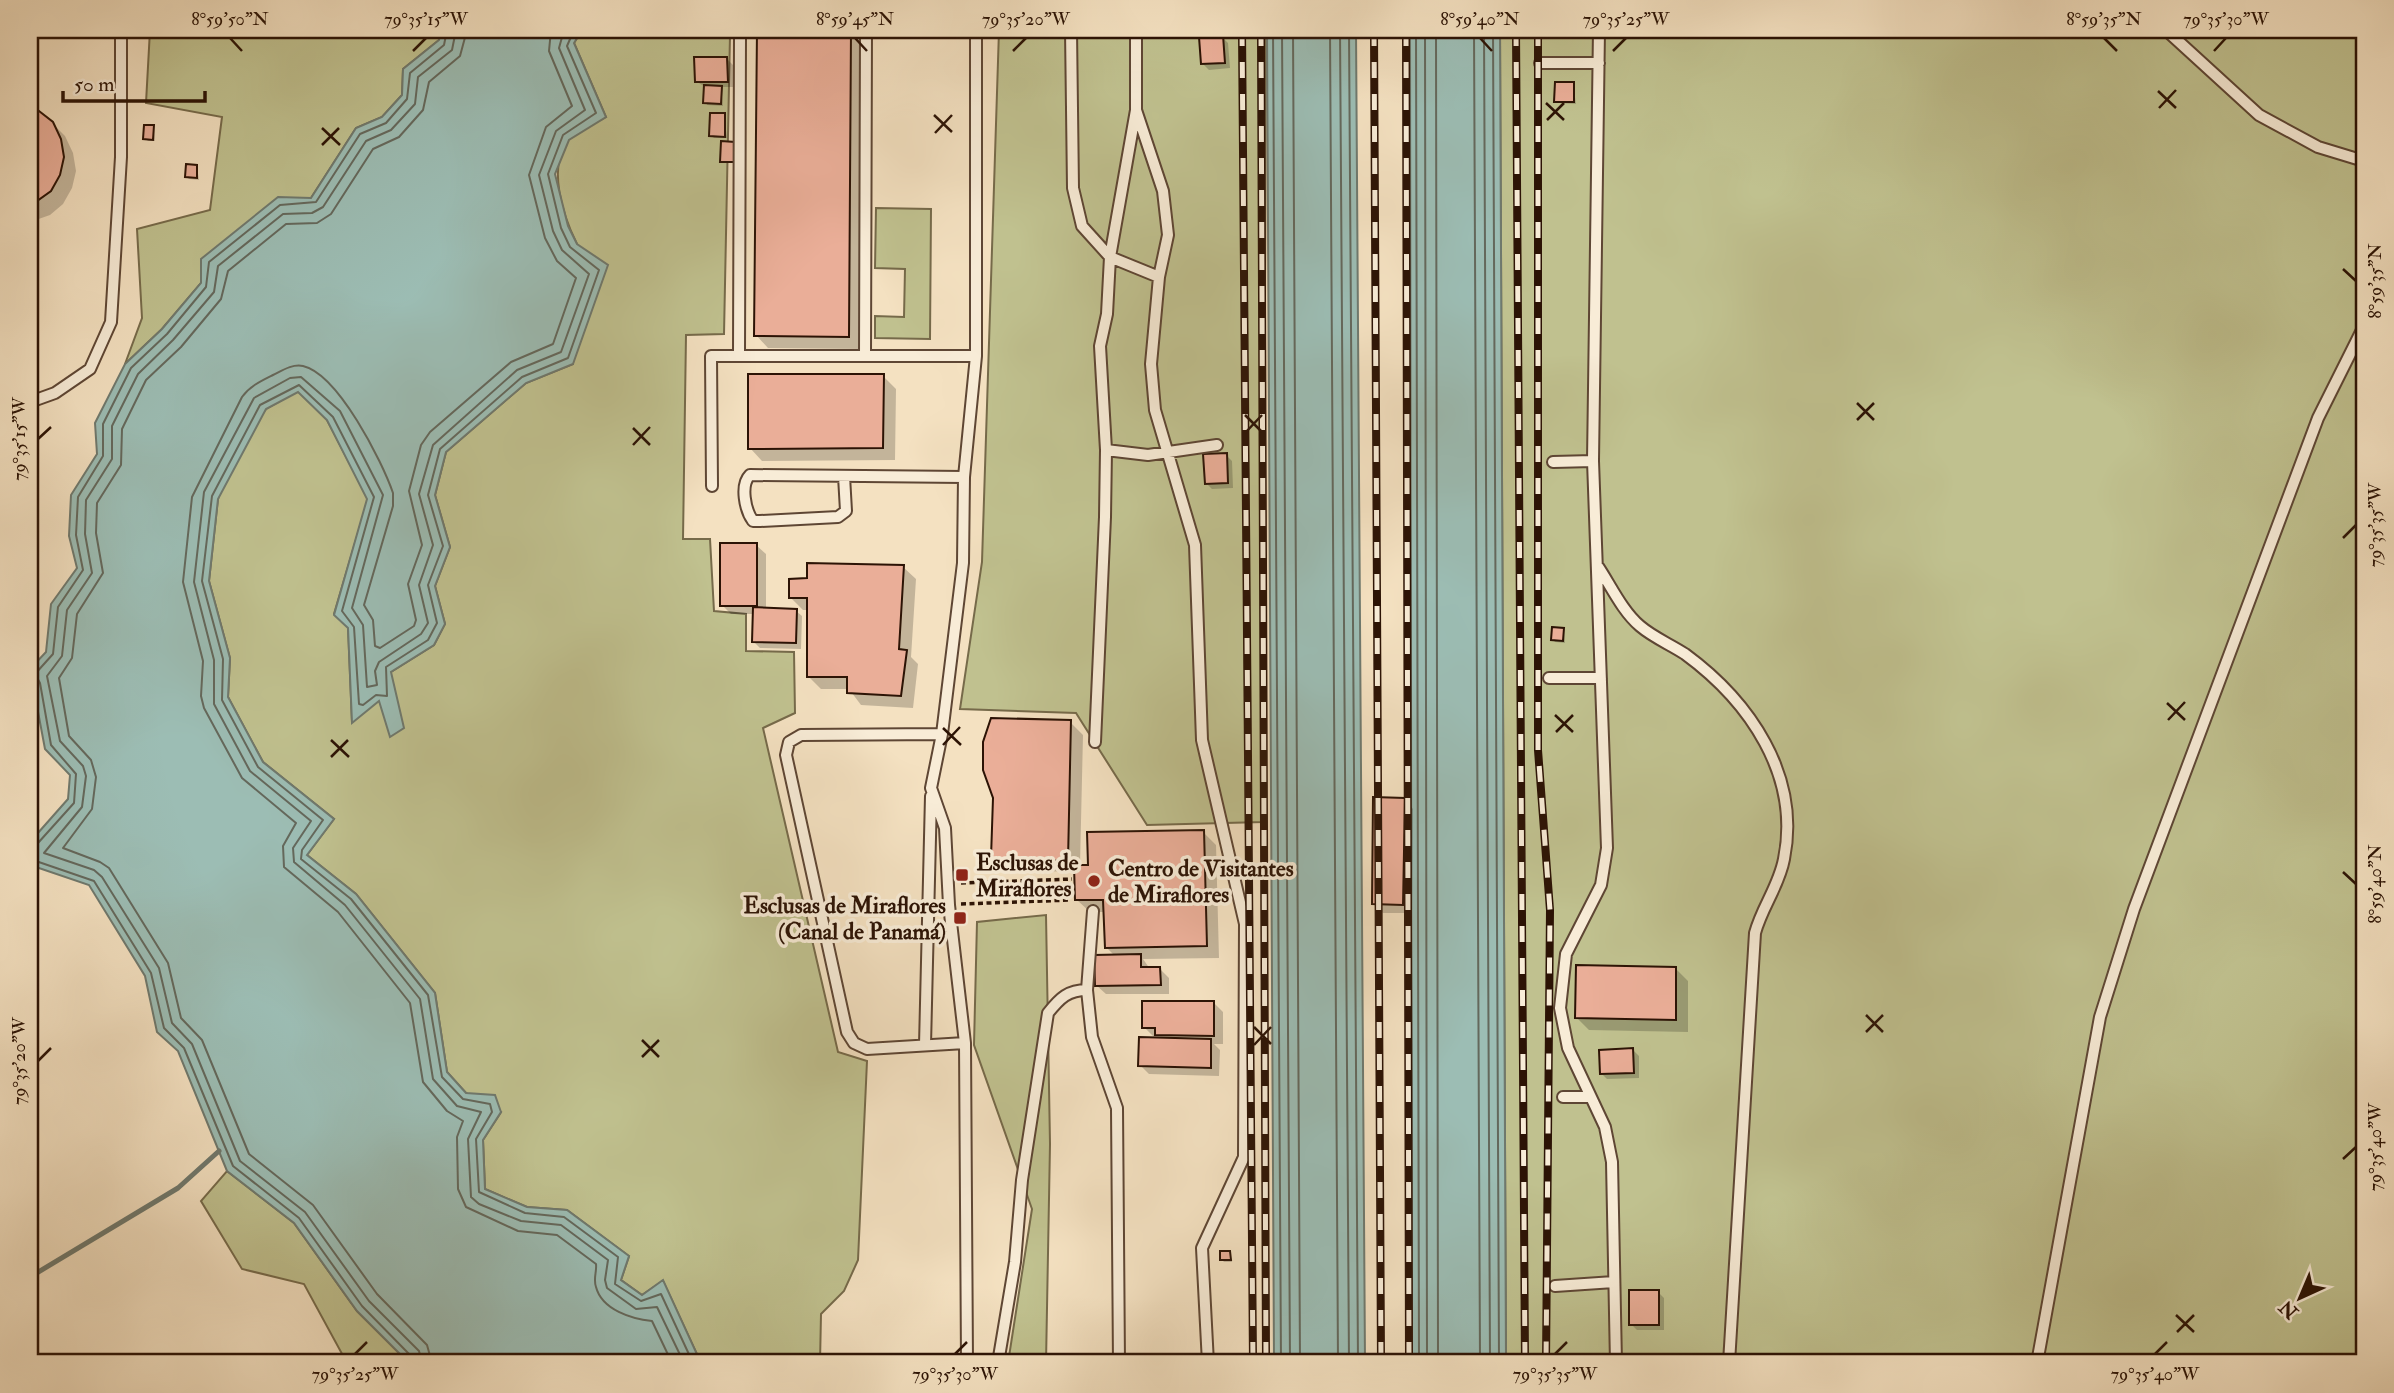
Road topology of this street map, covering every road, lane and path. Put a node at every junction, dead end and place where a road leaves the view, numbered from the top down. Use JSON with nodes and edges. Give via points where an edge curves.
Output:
{"nodes":[{"id":1,"x":121,"y":30,"type":"edge"},
{"id":2,"x":745,"y":30,"type":"edge"},
{"id":3,"x":866,"y":30,"type":"edge"},
{"id":4,"x":976,"y":30,"type":"edge"},
{"id":5,"x":1071,"y":30,"type":"edge"},
{"id":6,"x":1136,"y":30,"type":"edge"},
{"id":7,"x":1598,"y":30,"type":"edge"},
{"id":8,"x":2166,"y":30,"type":"edge"},
{"id":9,"x":1540,"y":63,"type":"dead end"},
{"id":10,"x":1599,"y":63,"type":"junction"},
{"id":11,"x":1136,"y":110,"type":"junction"},
{"id":12,"x":2364,"y":161,"type":"edge"},
{"id":13,"x":1110,"y":257,"type":"junction"},
{"id":14,"x":1159,"y":277,"type":"junction"},
{"id":15,"x":2364,"y":327,"type":"edge"},
{"id":16,"x":739,"y":356,"type":"junction"},
{"id":17,"x":865,"y":356,"type":"junction"},
{"id":18,"x":976,"y":356,"type":"junction"},
{"id":19,"x":30,"y":402,"type":"edge"},
{"id":20,"x":1217,"y":445,"type":"dead end"},
{"id":21,"x":1106,"y":450,"type":"junction"},
{"id":22,"x":1168,"y":452,"type":"junction"},
{"id":23,"x":1593,"y":461,"type":"junction"},
{"id":24,"x":1553,"y":463,"type":"dead end"},
{"id":25,"x":844,"y":476,"type":"junction"},
{"id":26,"x":964,"y":477,"type":"junction"},
{"id":27,"x":712,"y":486,"type":"dead end"},
{"id":28,"x":1595,"y":563,"type":"junction"},
{"id":29,"x":1549,"y":678,"type":"dead end"},
{"id":30,"x":1601,"y":678,"type":"junction"},
{"id":31,"x":942,"y":734,"type":"junction"},
{"id":32,"x":1095,"y":742,"type":"dead end"},
{"id":33,"x":931,"y":788,"type":"junction"},
{"id":34,"x":1072,"y":878,"type":"dead end"},
{"id":35,"x":949,"y":883,"type":"junction"},
{"id":36,"x":1071,"y":900,"type":"dead end"},
{"id":37,"x":949,"y":905,"type":"junction"},
{"id":38,"x":1093,"y":911,"type":"dead end"},
{"id":39,"x":1087,"y":990,"type":"junction"},
{"id":40,"x":965,"y":1042,"type":"junction"},
{"id":41,"x":925,"y":1045,"type":"junction"},
{"id":42,"x":1563,"y":1097,"type":"dead end"},
{"id":43,"x":1590,"y":1097,"type":"junction"},
{"id":44,"x":1614,"y":1282,"type":"junction"},
{"id":45,"x":1555,"y":1286,"type":"dead end"},
{"id":46,"x":967,"y":1363,"type":"edge"},
{"id":47,"x":998,"y":1363,"type":"edge"},
{"id":48,"x":1119,"y":1363,"type":"edge"},
{"id":49,"x":1208,"y":1363,"type":"edge"},
{"id":50,"x":1616,"y":1363,"type":"edge"},
{"id":51,"x":1729,"y":1363,"type":"edge"},
{"id":52,"x":2037,"y":1363,"type":"edge"}],
"edges":[{"from":1,"to":19,"type":"lane","via":[[121,157],[111,322],[90,369],[55,393]]},
{"from":2,"to":16,"type":"lane","via":[[740,36]]},
{"from":3,"to":17,"type":"lane"},
{"from":4,"to":18,"type":"lane"},
{"from":5,"to":13,"type":"lane","via":[[1073,188],[1082,226]]},
{"from":6,"to":11,"type":"lane"},
{"from":7,"to":10,"type":"lane"},
{"from":8,"to":12,"type":"lane","via":[[2259,115],[2318,147]]},
{"from":9,"to":10,"type":"lane"},
{"from":10,"to":23,"type":"lane"},
{"from":11,"to":13,"type":"lane"},
{"from":11,"to":14,"type":"lane","via":[[1163,191],[1168,235]]},
{"from":13,"to":14,"type":"lane"},
{"from":13,"to":21,"type":"lane","via":[[1100,346]]},
{"from":14,"to":22,"type":"lane","via":[[1151,364],[1155,410]]},
{"from":15,"to":52,"type":"lane","via":[[2318,418],[2134,909],[2100,1017]]},
{"from":16,"to":17,"type":"lane"},
{"from":16,"to":27,"type":"lane","via":[[711,356]]},
{"from":17,"to":18,"type":"lane"},
{"from":18,"to":26,"type":"lane"},
{"from":20,"to":22,"type":"lane"},
{"from":21,"to":22,"type":"lane","via":[[1148,456]]},
{"from":21,"to":32,"type":"lane"},
{"from":22,"to":49,"type":"lane","via":[[1195,545],[1202,740],[1245,924],[1244,1157],[1202,1248]]},
{"from":23,"to":24,"type":"lane"},
{"from":23,"to":28,"type":"lane"},
{"from":25,"to":25,"type":"lane","via":[[750,475],[744,485],[749,514],[753,521],[838,517],[846,512]]},
{"from":25,"to":26,"type":"lane"},
{"from":26,"to":31,"type":"lane","via":[[963,563]]},
{"from":28,"to":30,"type":"lane"},
{"from":28,"to":51,"type":"lane","via":[[1637,623],[1702,668],[1752,719],[1773,759],[1785,803],[1784,857],[1755,933]]},
{"from":29,"to":30,"type":"lane"},
{"from":30,"to":43,"type":"lane","via":[[1606,866],[1593,904],[1571,938],[1560,1008],[1568,1048]]},
{"from":31,"to":33,"type":"lane"},
{"from":31,"to":41,"type":"lane","via":[[801,735],[789,742],[786,755],[847,1032],[867,1049]]},
{"from":33,"to":35,"type":"lane","via":[[944,828]]},
{"from":33,"to":41,"type":"lane"},
{"from":34,"to":35,"type":"path"},
{"from":35,"to":37,"type":"lane"},
{"from":36,"to":37,"type":"path"},
{"from":37,"to":40,"type":"lane"},
{"from":38,"to":39,"type":"lane"},
{"from":39,"to":47,"type":"lane","via":[[1072,990],[1048,1013],[1022,1180],[1016,1262]]},
{"from":39,"to":48,"type":"lane","via":[[1095,1051],[1116,1108]]},
{"from":40,"to":41,"type":"lane"},
{"from":40,"to":46,"type":"lane"},
{"from":42,"to":43,"type":"lane"},
{"from":43,"to":44,"type":"lane","via":[[1605,1127],[1612,1162]]},
{"from":44,"to":45,"type":"lane"},
{"from":44,"to":50,"type":"lane"}]}
